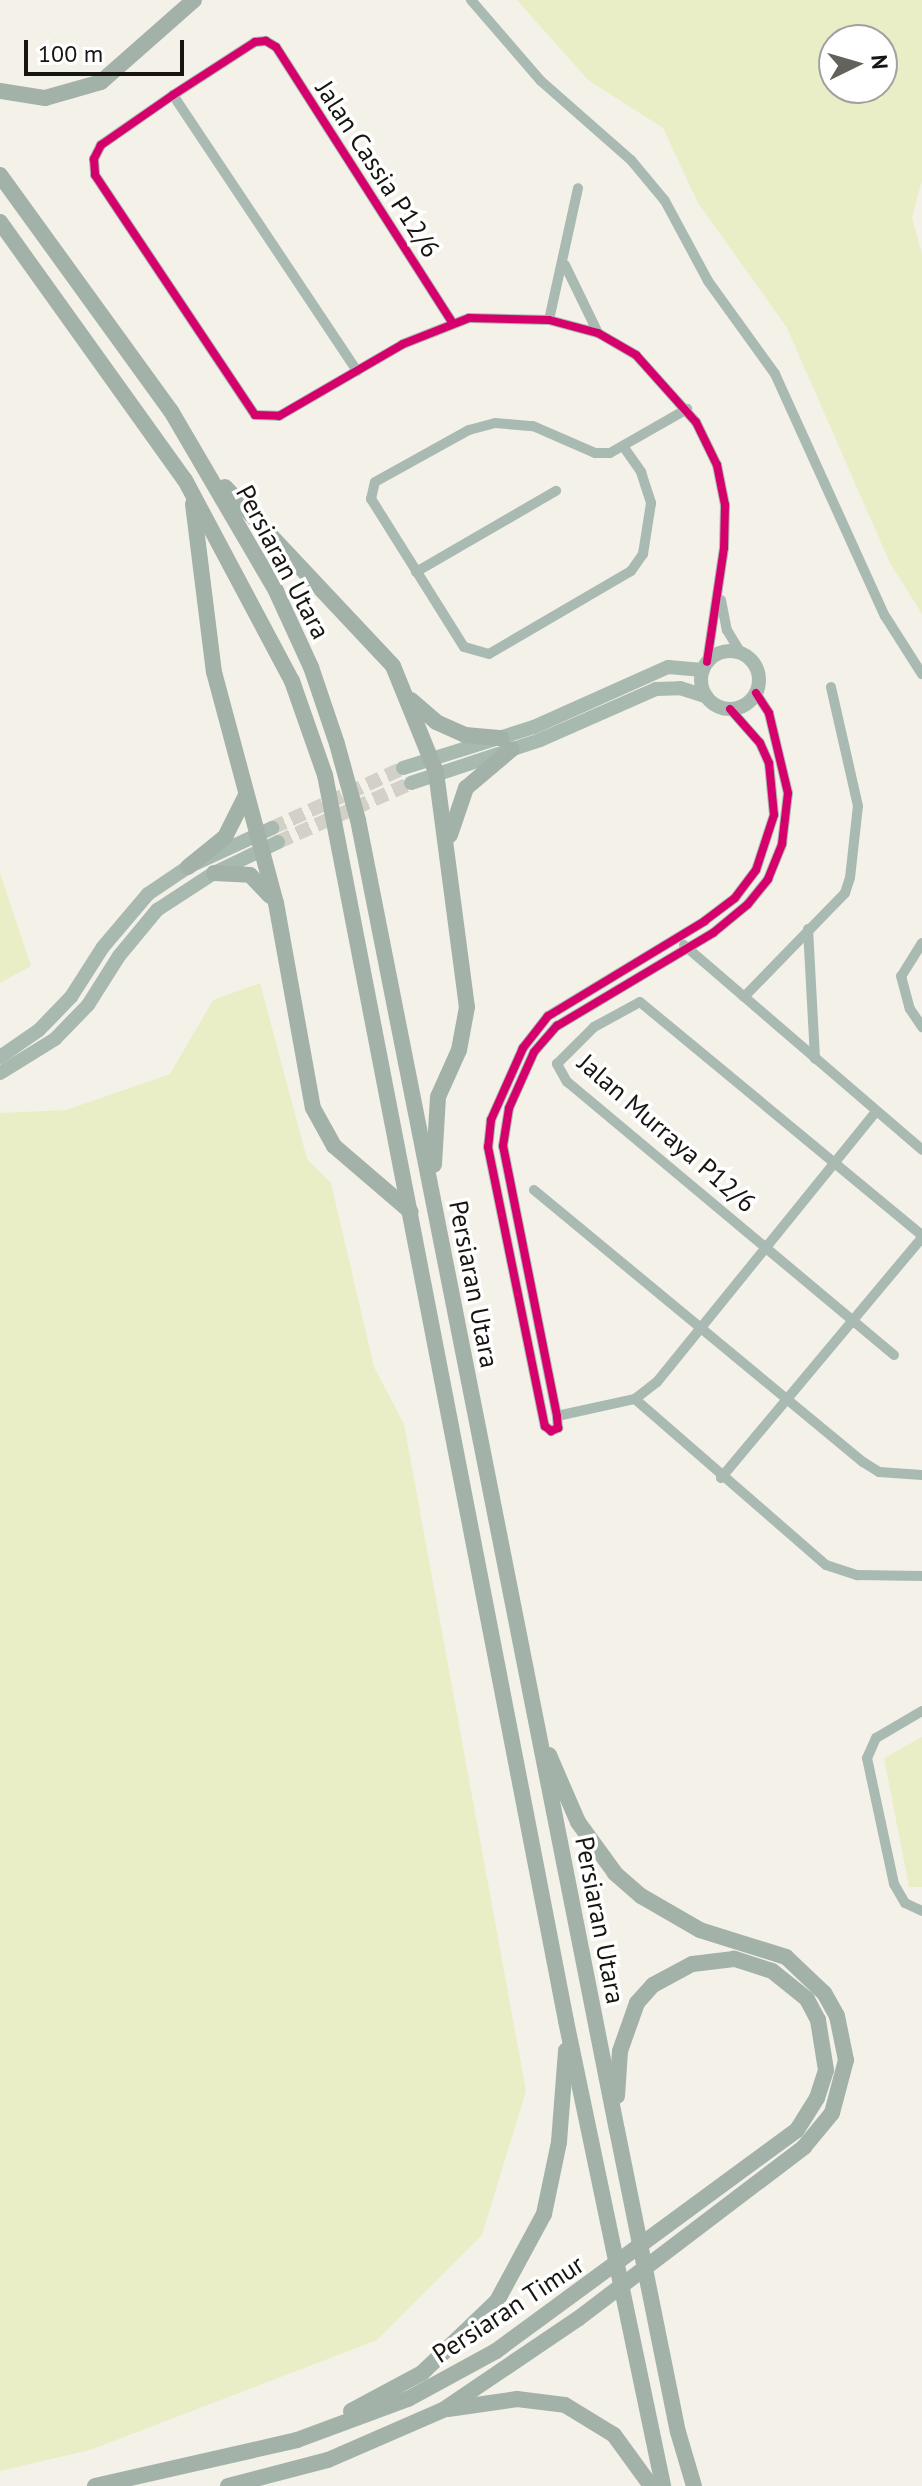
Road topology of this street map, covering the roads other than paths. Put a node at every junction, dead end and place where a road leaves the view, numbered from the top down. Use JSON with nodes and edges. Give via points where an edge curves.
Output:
{"nodes":[{"id":1,"x":194,"y":0,"type":"edge"},
{"id":2,"x":471,"y":0,"type":"edge"},
{"id":3,"x":0,"y":91,"type":"edge"},
{"id":4,"x":173,"y":95,"type":"junction"},
{"id":5,"x":0,"y":175,"type":"edge"},
{"id":6,"x":578,"y":188,"type":"dead end"},
{"id":7,"x":0,"y":222,"type":"edge"},
{"id":8,"x":565,"y":265,"type":"junction"},
{"id":9,"x":549,"y":320,"type":"junction"},
{"id":10,"x":452,"y":322,"type":"junction"},
{"id":11,"x":598,"y":333,"type":"junction"},
{"id":12,"x":357,"y":371,"type":"junction"},
{"id":13,"x":687,"y":409,"type":"junction"},
{"id":14,"x":171,"y":411,"type":"junction"},
{"id":15,"x":623,"y":446,"type":"junction"},
{"id":16,"x":185,"y":480,"type":"junction"},
{"id":17,"x":556,"y":491,"type":"dead end"},
{"id":18,"x":416,"y":572,"type":"junction"},
{"id":19,"x":719,"y":590,"type":"junction"},
{"id":20,"x":741,"y":653,"type":"junction"},
{"id":21,"x":705,"y":666,"type":"junction"},
{"id":22,"x":922,"y":674,"type":"edge"},
{"id":23,"x":831,"y":687,"type":"dead end"},
{"id":24,"x":756,"y":693,"type":"junction"},
{"id":25,"x":707,"y":697,"type":"junction"},
{"id":26,"x":410,"y":699,"type":"junction"},
{"id":27,"x":730,"y":709,"type":"junction"},
{"id":28,"x":507,"y":744,"type":"junction"},
{"id":29,"x":433,"y":764,"type":"junction"},
{"id":30,"x":403,"y":768,"type":"tunnel mouth"},
{"id":31,"x":411,"y":783,"type":"tunnel mouth"},
{"id":32,"x":246,"y":795,"type":"junction"},
{"id":33,"x":267,"y":839,"type":"junction"},
{"id":34,"x":449,"y":840,"type":"junction"},
{"id":35,"x":188,"y":867,"type":"junction"},
{"id":36,"x":214,"y":873,"type":"junction"},
{"id":37,"x":276,"y":903,"type":"junction"},
{"id":38,"x":808,"y":929,"type":"junction"},
{"id":39,"x":679,"y":937,"type":"junction"},
{"id":40,"x":922,"y":943,"type":"edge"},
{"id":41,"x":686,"y":948,"type":"junction"},
{"id":42,"x":744,"y":997,"type":"junction"},
{"id":43,"x":922,"y":1027,"type":"edge"},
{"id":44,"x":0,"y":1057,"type":"edge"},
{"id":45,"x":815,"y":1059,"type":"junction"},
{"id":46,"x":0,"y":1073,"type":"edge"},
{"id":47,"x":875,"y":1113,"type":"junction"},
{"id":48,"x":922,"y":1150,"type":"edge"},
{"id":49,"x":833,"y":1164,"type":"junction"},
{"id":50,"x":534,"y":1190,"type":"dead end"},
{"id":51,"x":433,"y":1199,"type":"junction"},
{"id":52,"x":411,"y":1212,"type":"junction"},
{"id":53,"x":922,"y":1236,"type":"edge"},
{"id":54,"x":767,"y":1249,"type":"junction"},
{"id":55,"x":853,"y":1322,"type":"junction"},
{"id":56,"x":700,"y":1325,"type":"junction"},
{"id":57,"x":894,"y":1355,"type":"dead end"},
{"id":58,"x":635,"y":1399,"type":"junction"},
{"id":59,"x":786,"y":1400,"type":"junction"},
{"id":60,"x":557,"y":1416,"type":"junction"},
{"id":61,"x":922,"y":1475,"type":"edge"},
{"id":62,"x":721,"y":1478,"type":"junction"},
{"id":63,"x":922,"y":1576,"type":"edge"},
{"id":64,"x":922,"y":1711,"type":"edge"},
{"id":65,"x":536,"y":1724,"type":"junction"},
{"id":66,"x":922,"y":1911,"type":"edge"},
{"id":67,"x":566,"y":2021,"type":"junction"},
{"id":68,"x":617,"y":2130,"type":"junction"},
{"id":69,"x":443,"y":2410,"type":"junction"},
{"id":70,"x":297,"y":2440,"type":"junction"},
{"id":71,"x":95,"y":2486,"type":"edge"},
{"id":72,"x":228,"y":2486,"type":"edge"},
{"id":73,"x":651,"y":2486,"type":"edge"},
{"id":74,"x":663,"y":2486,"type":"edge"},
{"id":75,"x":694,"y":2486,"type":"edge"}],
"edges":[{"from":1,"to":3,"type":"main road","via":[[101,82],[45,98]]},
{"from":2,"to":22,"type":"street","via":[[534,75],[631,160],[665,201],[708,281],[775,374],[885,616]]},
{"from":4,"to":10,"type":"street","name":"Jalan Cassia P12/6","via":[[255,42],[276,47]]},
{"from":4,"to":12,"type":"street"},
{"from":4,"to":12,"type":"street","via":[[101,145],[94,159],[103,188],[255,415],[279,416]]},
{"from":5,"to":14,"type":"main road","name":"Persiaran Utara"},
{"from":6,"to":8,"type":"street"},
{"from":7,"to":16,"type":"main road","name":"Persiaran Utara"},
{"from":8,"to":9,"type":"street"},
{"from":8,"to":11,"type":"street"},
{"from":9,"to":10,"type":"street","via":[[491,316]]},
{"from":9,"to":11,"type":"street"},
{"from":10,"to":12,"type":"street"},
{"from":11,"to":13,"type":"street","via":[[636,355]]},
{"from":13,"to":15,"type":"street"},
{"from":13,"to":19,"type":"street","via":[[717,465],[725,505]]},
{"from":14,"to":26,"type":"main road","via":[[254,524],[378,645]]},
{"from":14,"to":51,"type":"main road","name":"Persiaran Utara","via":[[276,591],[311,667],[337,744],[358,820]]},
{"from":15,"to":18,"type":"street","via":[[595,453],[546,430],[495,423],[457,436],[375,482],[371,499]]},
{"from":15,"to":18,"type":"street","via":[[641,472],[651,503],[650,534],[631,571],[497,650],[480,654],[464,647]]},
{"from":16,"to":32,"type":"main road","via":[[201,545],[214,672]]},
{"from":16,"to":52,"type":"main road","name":"Persiaran Utara","via":[[292,681],[325,775]]},
{"from":17,"to":18,"type":"street"},
{"from":19,"to":20,"type":"street","via":[[727,630]]},
{"from":19,"to":21,"type":"street"},
{"from":20,"to":21,"type":"street","via":[[726,651]]},
{"from":20,"to":24,"type":"street","via":[[755,666]]},
{"from":21,"to":25,"type":"street"},
{"from":21,"to":28,"type":"street","via":[[668,667]]},
{"from":23,"to":38,"type":"street","via":[[856,786],[858,826],[845,893]]},
{"from":24,"to":27,"type":"street","via":[[745,705]]},
{"from":24,"to":41,"type":"street","via":[[769,713],[788,793],[782,844],[768,879],[748,904]]},
{"from":25,"to":27,"type":"street"},
{"from":25,"to":28,"type":"street","via":[[680,688],[656,689]]},
{"from":26,"to":28,"type":"main road","via":[[436,722]]},
{"from":26,"to":29,"type":"main road"},
{"from":27,"to":39,"type":"street","via":[[760,743],[769,763],[774,795],[771,837],[735,898]]},
{"from":28,"to":29,"type":"street"},
{"from":28,"to":34,"type":"main road","via":[[466,788]]},
{"from":29,"to":30,"type":"street"},
{"from":29,"to":31,"type":"street"},
{"from":29,"to":34,"type":"main road"},
{"from":32,"to":33,"type":"main road"},
{"from":32,"to":35,"type":"main road","via":[[225,837]]},
{"from":33,"to":35,"type":"street"},
{"from":33,"to":36,"type":"street"},
{"from":33,"to":37,"type":"main road"},
{"from":34,"to":51,"type":"main road","via":[[467,1007],[462,1039],[433,1123]]},
{"from":35,"to":44,"type":"street","via":[[148,894],[103,947],[71,997],[39,1030]]},
{"from":36,"to":37,"type":"main road","via":[[250,875]]},
{"from":36,"to":46,"type":"street","via":[[157,910],[88,1005],[55,1039]]},
{"from":37,"to":52,"type":"main road","via":[[313,1108],[322,1130]]},
{"from":38,"to":42,"type":"street"},
{"from":38,"to":45,"type":"street"},
{"from":39,"to":41,"type":"street"},
{"from":39,"to":60,"type":"street","via":[[548,1016],[516,1061],[491,1120],[488,1147],[547,1429],[558,1428]]},
{"from":40,"to":43,"type":"street","via":[[901,976],[910,1009]]},
{"from":41,"to":42,"type":"street"},
{"from":41,"to":60,"type":"street","via":[[557,1026],[534,1052],[509,1108],[503,1146]]},
{"from":42,"to":45,"type":"street"},
{"from":45,"to":47,"type":"street"},
{"from":47,"to":48,"type":"street"},
{"from":47,"to":49,"type":"street"},
{"from":49,"to":53,"type":"street"},
{"from":49,"to":54,"type":"street"},
{"from":49,"to":54,"type":"street","name":"Jalan Murraya P12/6","via":[[640,1002],[594,1027],[561,1057],[558,1073],[567,1082]]},
{"from":50,"to":56,"type":"street"},
{"from":51,"to":65,"type":"main road","name":"Persiaran Utara"},
{"from":52,"to":67,"type":"main road","name":"Persiaran Utara"},
{"from":53,"to":55,"type":"street"},
{"from":54,"to":55,"type":"street"},
{"from":54,"to":56,"type":"street"},
{"from":55,"to":57,"type":"street"},
{"from":55,"to":59,"type":"street"},
{"from":56,"to":58,"type":"street","via":[[657,1382]]},
{"from":56,"to":59,"type":"street"},
{"from":58,"to":60,"type":"street"},
{"from":58,"to":62,"type":"street"},
{"from":59,"to":61,"type":"street","via":[[879,1472]]},
{"from":59,"to":62,"type":"street"},
{"from":62,"to":63,"type":"street","via":[[826,1565],[857,1575]]},
{"from":64,"to":66,"type":"street","via":[[876,1738],[867,1758],[894,1884],[905,1903]]},
{"from":65,"to":68,"type":"main road","name":"Persiaran Utara"},
{"from":65,"to":69,"type":"main road","name":"Persiaran Timur","via":[[578,1822],[615,1873],[686,1923],[786,1957],[824,1993],[837,2016],[846,2060],[832,2113],[804,2147],[579,2318]]},
{"from":67,"to":70,"type":"main road","via":[[559,2142],[544,2214],[497,2301],[422,2373]]},
{"from":67,"to":74,"type":"main road","name":"Persiaran Utara"},
{"from":68,"to":70,"type":"main road","name":"Persiaran Timur","via":[[620,2051],[628,2025],[637,2003],[672,1973],[712,1959],[752,1963],[799,1991],[818,2020],[826,2070],[817,2098],[797,2130],[496,2351],[408,2399]]},
{"from":68,"to":75,"type":"main road","name":"Persiaran Utara","via":[[678,2432]]},
{"from":69,"to":72,"type":"main road","name":"Persiaran Timur","via":[[328,2460]]},
{"from":69,"to":73,"type":"main road","via":[[517,2399],[565,2405],[614,2435]]},
{"from":70,"to":71,"type":"main road","name":"Persiaran Timur"}]}
